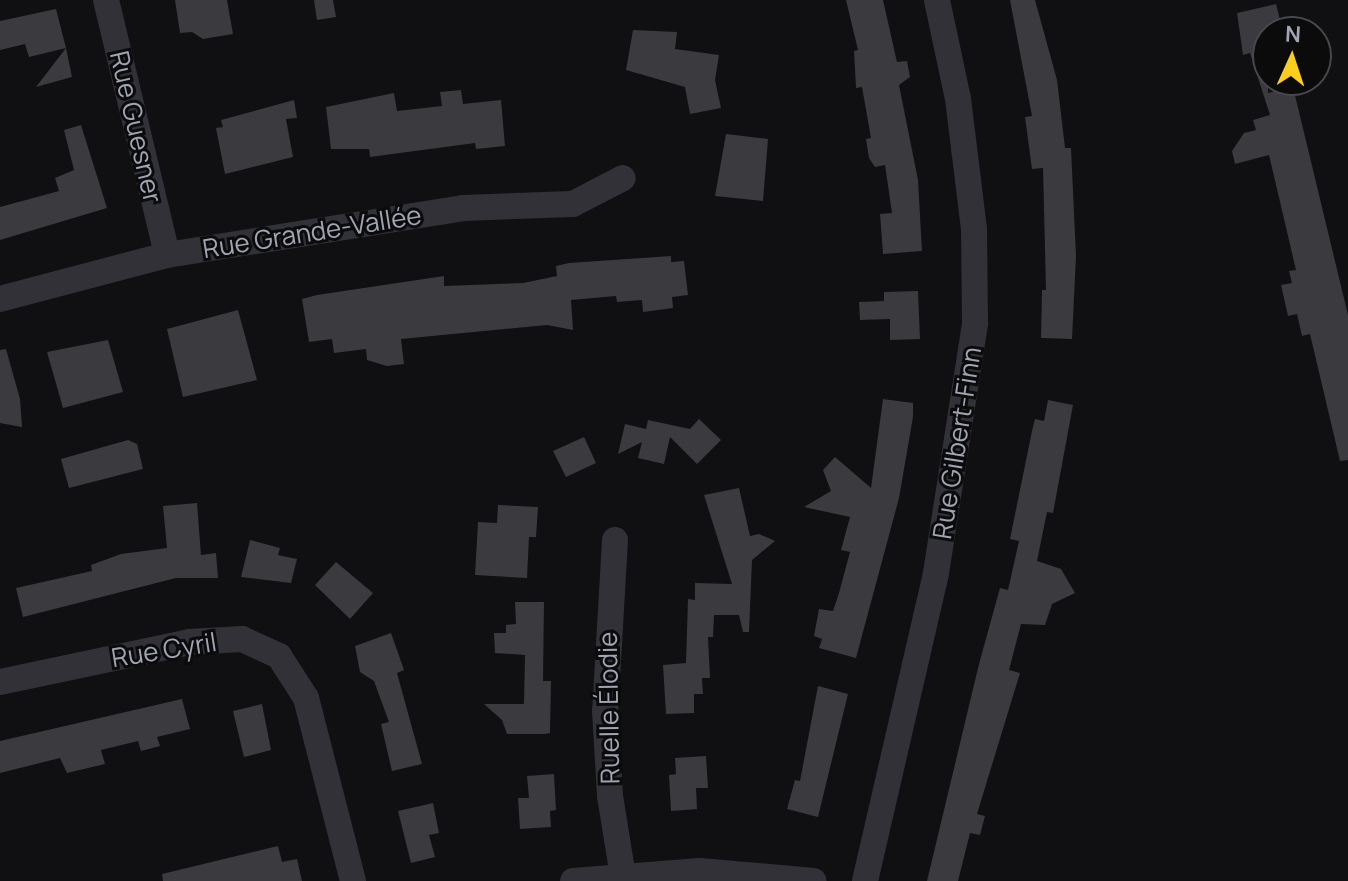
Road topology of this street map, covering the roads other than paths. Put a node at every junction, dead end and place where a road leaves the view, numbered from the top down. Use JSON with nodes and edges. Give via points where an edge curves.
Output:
{"nodes":[{"id":1,"x":106,"y":0,"type":"edge"},
{"id":2,"x":937,"y":0,"type":"edge"},
{"id":3,"x":623,"y":178,"type":"dead end"},
{"id":4,"x":167,"y":255,"type":"junction"},
{"id":5,"x":0,"y":299,"type":"edge"},
{"id":6,"x":615,"y":540,"type":"dead end"},
{"id":7,"x":0,"y":682,"type":"edge"},
{"id":8,"x":623,"y":876,"type":"junction"},
{"id":9,"x":353,"y":881,"type":"edge"},
{"id":10,"x":573,"y":881,"type":"edge"},
{"id":11,"x":814,"y":881,"type":"edge"},
{"id":12,"x":865,"y":881,"type":"edge"}],
"edges":[{"from":1,"to":4,"type":"street","name":"Rue Guesner"},
{"from":2,"to":12,"type":"street","name":"Rue Gilbert-Finn","via":[[958,99],[974,229],[975,323],[936,573]]},
{"from":3,"to":4,"type":"street","name":"Rue Grande-Vallée","via":[[573,204],[463,208]]},
{"from":4,"to":5,"type":"street","name":"Rue Grande-Vallée"},
{"from":6,"to":8,"type":"street","name":"Ruelle Élodie","via":[[605,711],[610,796]]},
{"from":7,"to":9,"type":"street","name":"Rue Cyril","via":[[189,642],[242,639],[279,656],[306,698]]},
{"from":8,"to":10,"type":"street"},
{"from":8,"to":11,"type":"street","via":[[700,871]]}]}
